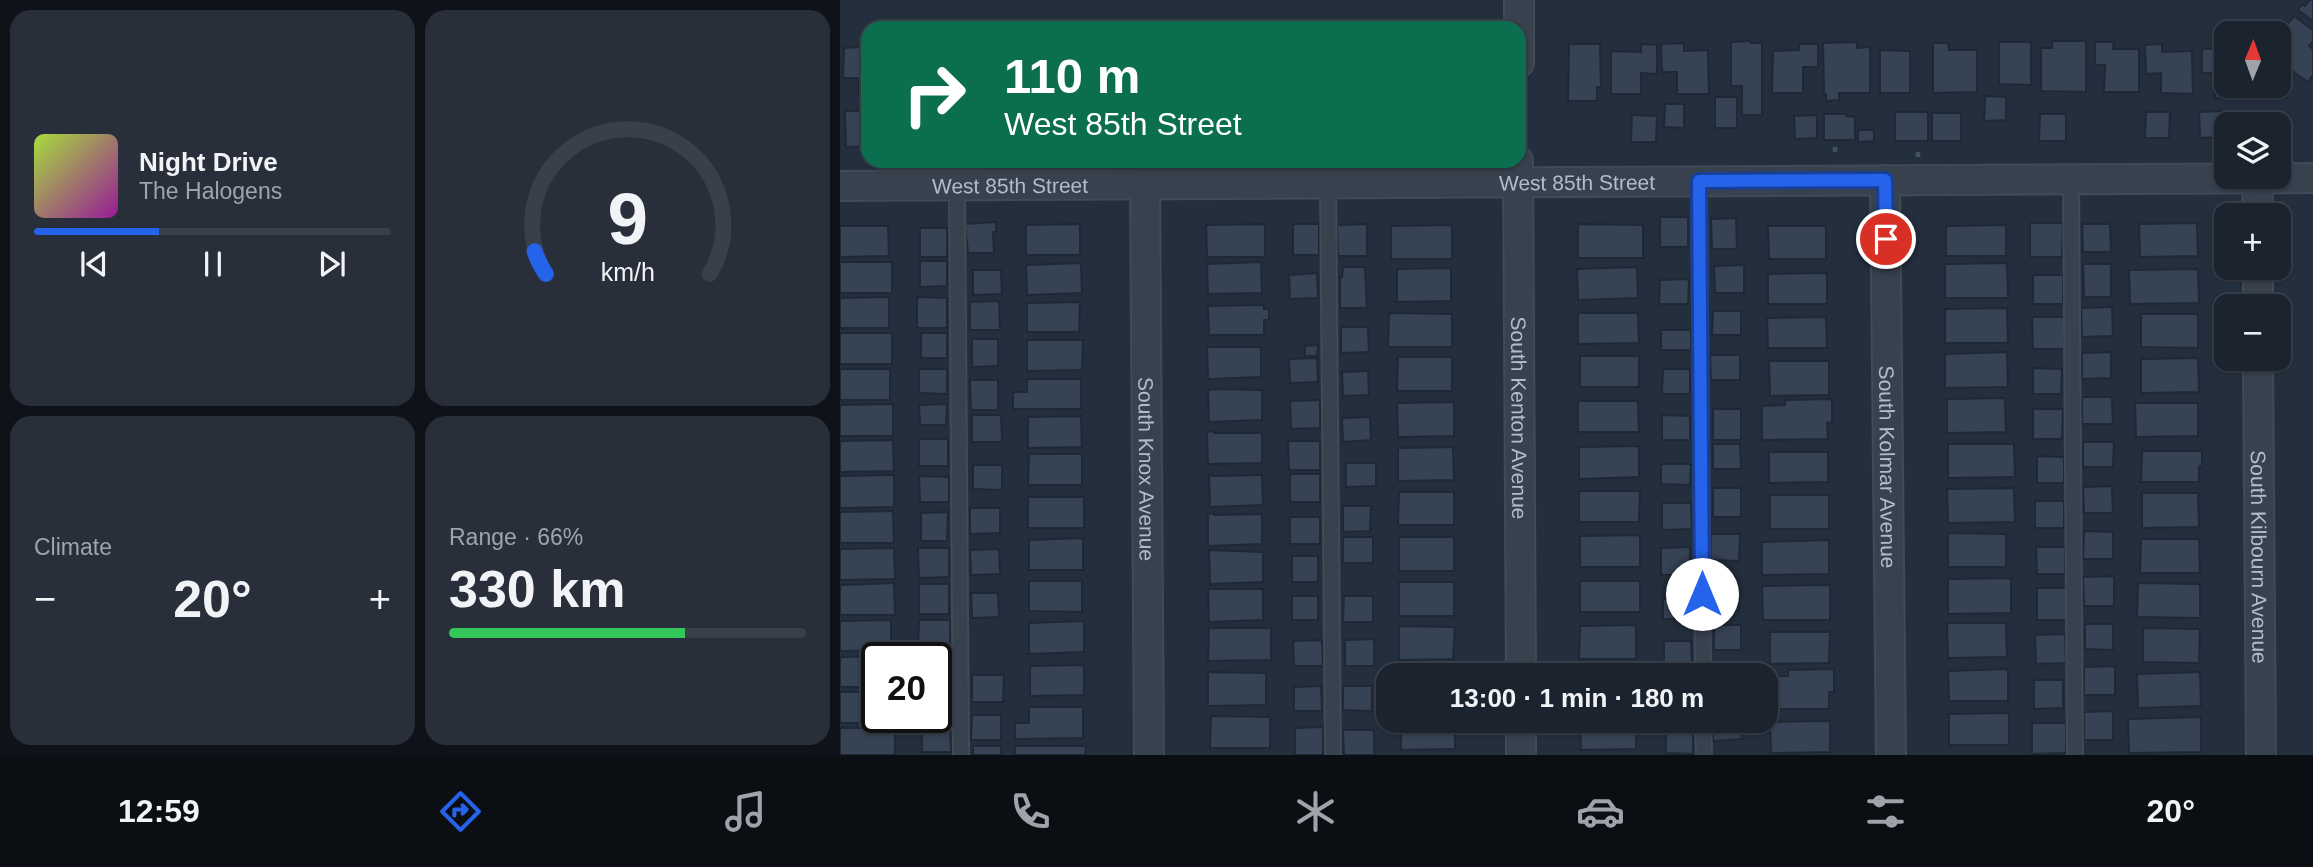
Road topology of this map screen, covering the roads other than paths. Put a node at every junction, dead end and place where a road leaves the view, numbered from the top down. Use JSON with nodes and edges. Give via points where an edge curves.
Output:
{"nodes":[{"id":1,"x":1520,"y":0,"type":"edge"},
{"id":2,"x":1520,"y":21,"type":"edge"},
{"id":3,"x":1518,"y":172,"type":"edge"},
{"id":4,"x":2214,"y":178,"type":"edge"},
{"id":5,"x":2291,"y":178,"type":"edge"},
{"id":6,"x":2313,"y":178,"type":"edge"},
{"id":7,"x":2071,"y":179,"type":"junction"},
{"id":8,"x":1885,"y":180,"type":"junction"},
{"id":9,"x":1699,"y":181,"type":"junction"},
{"id":10,"x":1328,"y":183,"type":"junction"},
{"id":11,"x":1144,"y":184,"type":"junction"},
{"id":12,"x":840,"y":186,"type":"edge"},
{"id":13,"x":957,"y":186,"type":"junction"},
{"id":14,"x":2258,"y":371,"type":"edge"},
{"id":15,"x":1521,"y":663,"type":"edge"},
{"id":16,"x":1703,"y":663,"type":"edge"},
{"id":17,"x":1521,"y":733,"type":"edge"},
{"id":18,"x":1703,"y":733,"type":"edge"},
{"id":19,"x":961,"y":755,"type":"edge"},
{"id":20,"x":1149,"y":755,"type":"edge"},
{"id":21,"x":1333,"y":755,"type":"edge"},
{"id":22,"x":1521,"y":755,"type":"edge"},
{"id":23,"x":1703,"y":755,"type":"edge"},
{"id":24,"x":1891,"y":755,"type":"edge"},
{"id":25,"x":2075,"y":755,"type":"edge"},
{"id":26,"x":2261,"y":755,"type":"edge"}],
"edges":[{"from":1,"to":2,"type":"street"},
{"from":3,"to":9,"type":"street","name":"West 85th Street"},
{"from":3,"to":10,"type":"street","name":"West 85th Street"},
{"from":3,"to":15,"type":"street","name":"South Kenton Avenue"},
{"from":4,"to":7,"type":"street","name":"West 85th Street"},
{"from":5,"to":6,"type":"street","name":"West 85th Street"},
{"from":7,"to":8,"type":"street","name":"West 85th Street"},
{"from":7,"to":25,"type":"lane"},
{"from":8,"to":9,"type":"street","name":"West 85th Street"},
{"from":8,"to":24,"type":"street","name":"South Kolmar Avenue"},
{"from":9,"to":16,"type":"lane"},
{"from":10,"to":11,"type":"street","name":"West 85th Street"},
{"from":10,"to":21,"type":"lane"},
{"from":11,"to":13,"type":"street","name":"West 85th Street"},
{"from":11,"to":20,"type":"street","name":"South Knox Avenue"},
{"from":12,"to":13,"type":"street","name":"West 85th Street"},
{"from":13,"to":19,"type":"lane"},
{"from":14,"to":26,"type":"street","name":"South Kilbourn Avenue"},
{"from":17,"to":22,"type":"street"},
{"from":18,"to":23,"type":"lane"}]}
